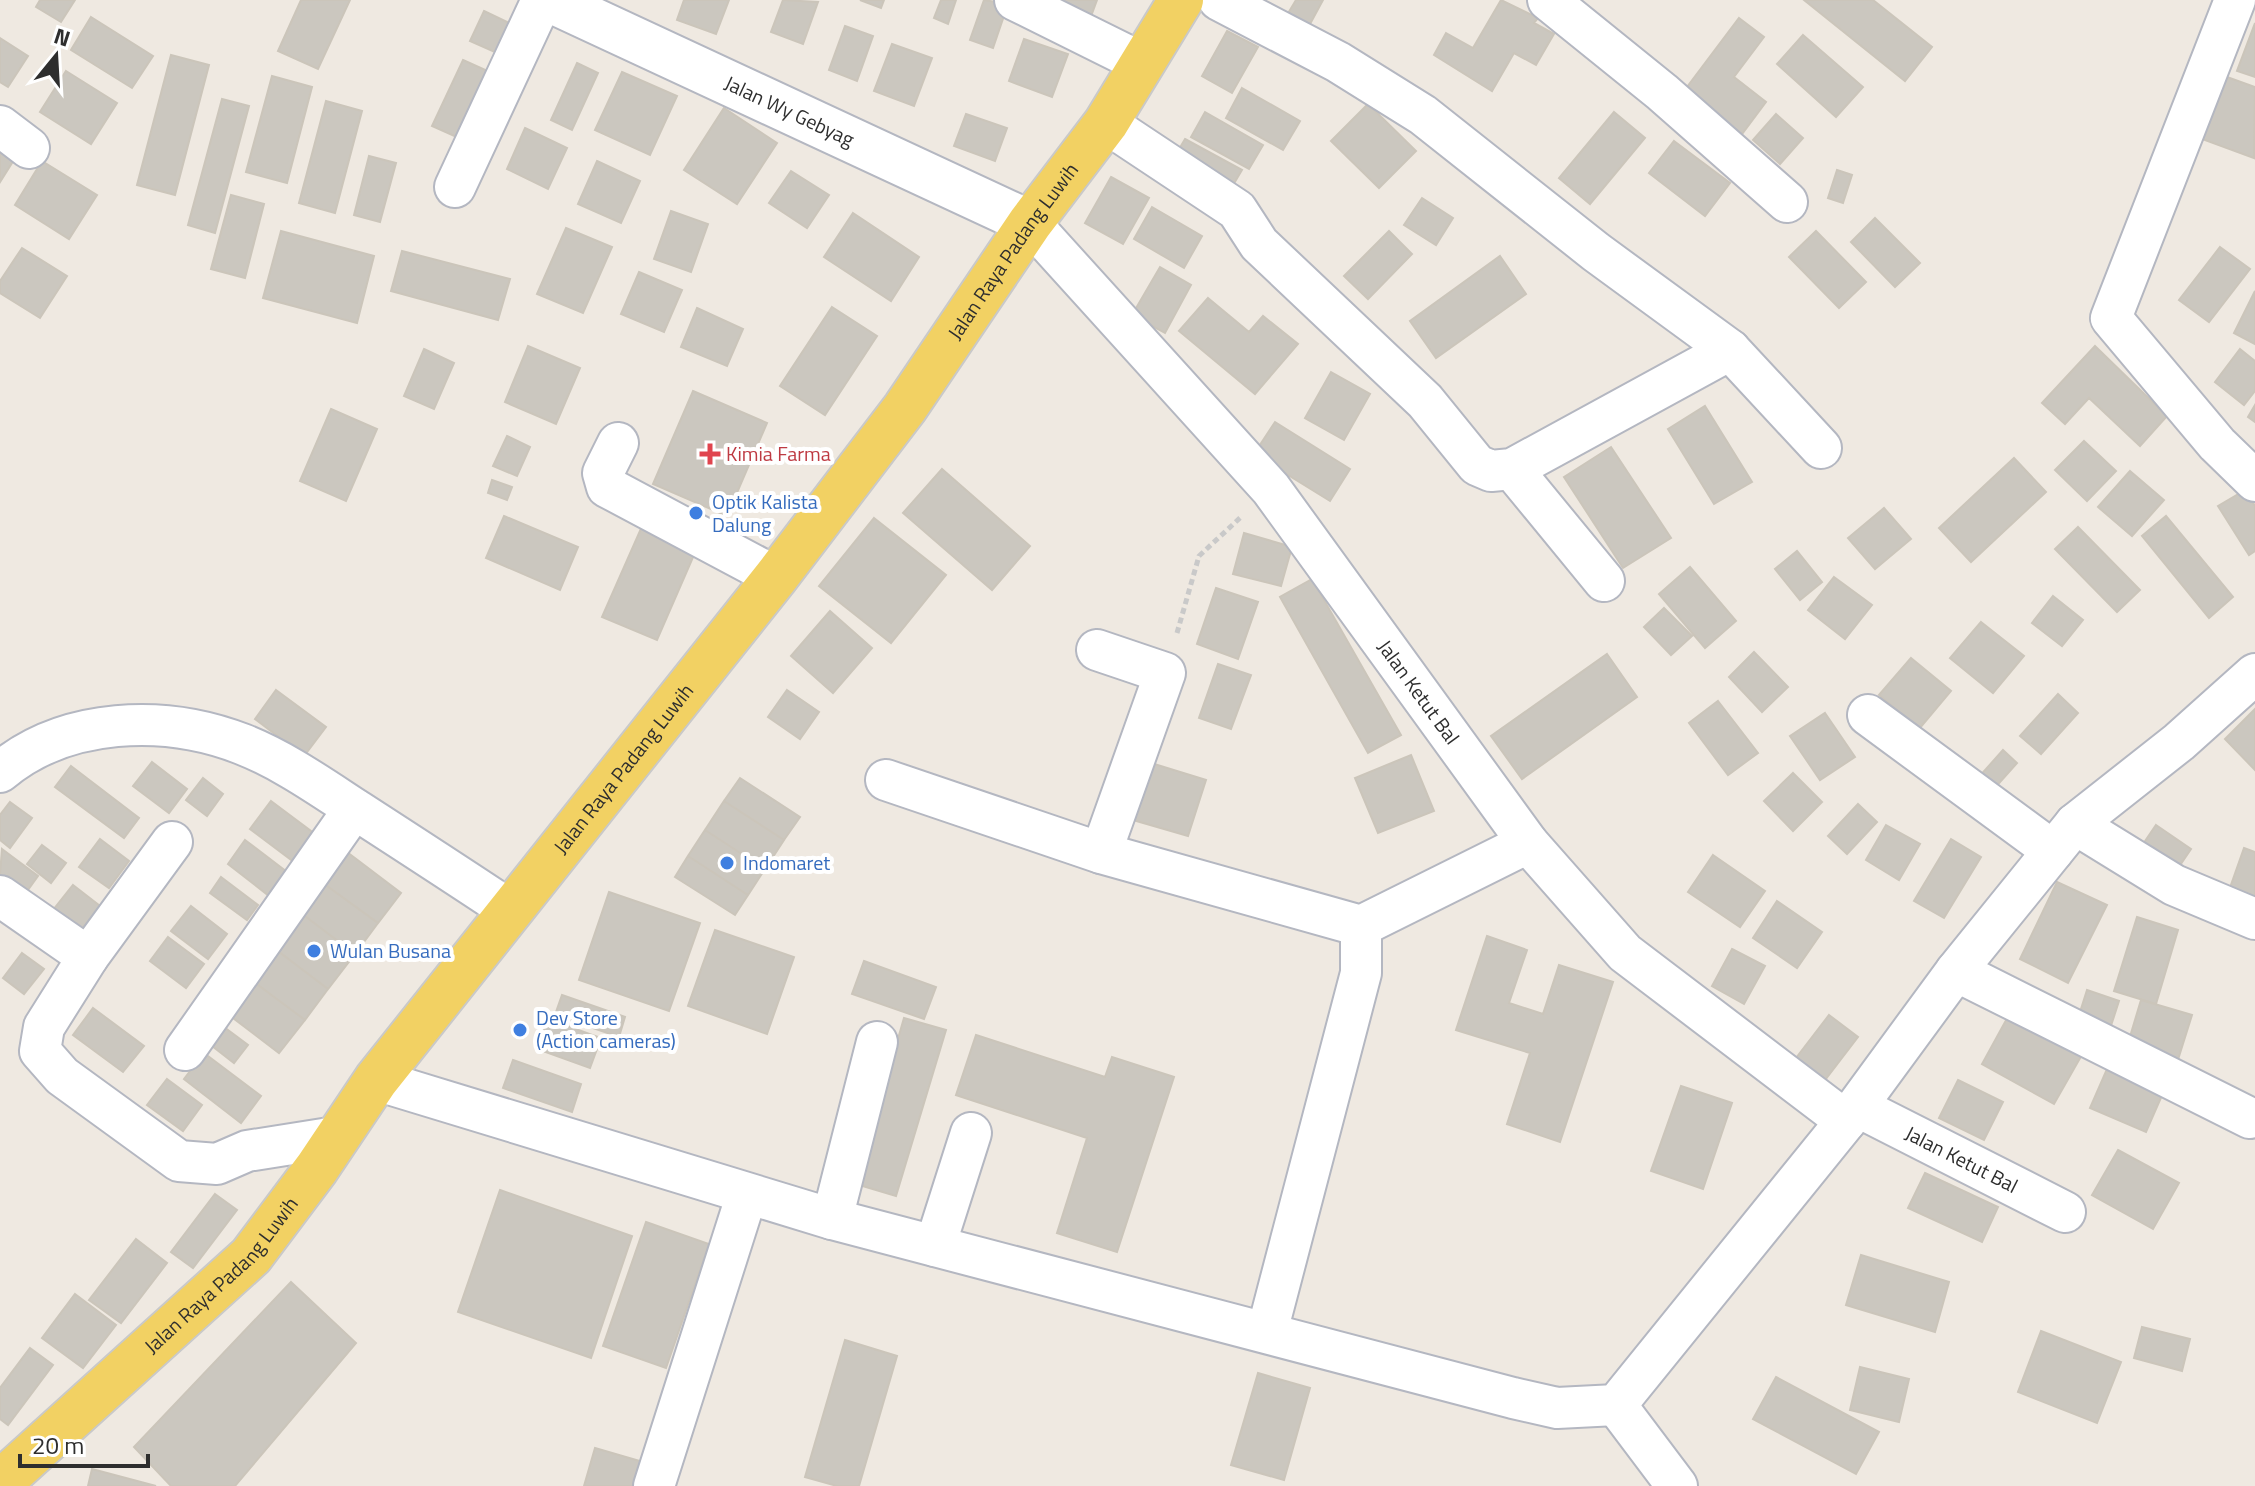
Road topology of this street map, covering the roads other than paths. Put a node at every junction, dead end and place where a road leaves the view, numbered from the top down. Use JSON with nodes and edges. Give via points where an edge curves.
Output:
{"nodes":[{"id":1,"x":542,"y":0,"type":"edge"},
{"id":2,"x":550,"y":0,"type":"edge"},
{"id":3,"x":1015,"y":0,"type":"edge"},
{"id":4,"x":1181,"y":0,"type":"edge"},
{"id":5,"x":1219,"y":0,"type":"edge"},
{"id":6,"x":1548,"y":0,"type":"edge"},
{"id":7,"x":2235,"y":0,"type":"edge"},
{"id":8,"x":1142,"y":63,"type":"junction"},
{"id":9,"x":1106,"y":123,"type":"junction"},
{"id":10,"x":455,"y":187,"type":"dead end"},
{"id":11,"x":1787,"y":202,"type":"dead end"},
{"id":12,"x":1030,"y":223,"type":"junction"},
{"id":13,"x":1730,"y":350,"type":"junction"},
{"id":14,"x":618,"y":443,"type":"dead end"},
{"id":15,"x":1821,"y":448,"type":"dead end"},
{"id":16,"x":1512,"y":469,"type":"junction"},
{"id":17,"x":2255,"y":481,"type":"edge"},
{"id":18,"x":776,"y":577,"type":"junction"},
{"id":19,"x":1604,"y":581,"type":"dead end"},
{"id":20,"x":1097,"y":650,"type":"dead end"},
{"id":21,"x":2255,"y":674,"type":"edge"},
{"id":22,"x":1868,"y":715,"type":"dead end"},
{"id":23,"x":0,"y":772,"type":"edge"},
{"id":24,"x":886,"y":780,"type":"dead end"},
{"id":25,"x":354,"y":809,"type":"junction"},
{"id":26,"x":2064,"y":838,"type":"junction"},
{"id":27,"x":172,"y":842,"type":"dead end"},
{"id":28,"x":1528,"y":843,"type":"junction"},
{"id":29,"x":1101,"y":853,"type":"junction"},
{"id":30,"x":0,"y":896,"type":"edge"},
{"id":31,"x":511,"y":911,"type":"junction"},
{"id":32,"x":2255,"y":919,"type":"edge"},
{"id":33,"x":1361,"y":926,"type":"junction"},
{"id":34,"x":88,"y":957,"type":"junction"},
{"id":35,"x":1956,"y":971,"type":"junction"},
{"id":36,"x":877,"y":1042,"type":"dead end"},
{"id":37,"x":185,"y":1050,"type":"dead end"},
{"id":38,"x":376,"y":1080,"type":"junction"},
{"id":39,"x":1852,"y":1114,"type":"junction"},
{"id":40,"x":2250,"y":1118,"type":"dead end"},
{"id":41,"x":971,"y":1133,"type":"dead end"},
{"id":42,"x":336,"y":1137,"type":"junction"},
{"id":43,"x":747,"y":1194,"type":"junction"},
{"id":44,"x":2065,"y":1212,"type":"dead end"},
{"id":45,"x":832,"y":1219,"type":"junction"},
{"id":46,"x":935,"y":1246,"type":"junction"},
{"id":47,"x":1267,"y":1332,"type":"junction"},
{"id":48,"x":1616,"y":1405,"type":"junction"},
{"id":49,"x":0,"y":1483,"type":"edge"},
{"id":50,"x":654,"y":1486,"type":"edge"},
{"id":51,"x":1677,"y":1486,"type":"edge"}],
"edges":[{"from":1,"to":10,"type":"street"},
{"from":2,"to":12,"type":"street","name":"Jalan Wy Gebyag"},
{"from":3,"to":8,"type":"street"},
{"from":4,"to":8,"type":"main road","name":"Jalan Raya Padang Luwih"},
{"from":5,"to":13,"type":"street","via":[[1338,62],[1423,115]]},
{"from":6,"to":11,"type":"street"},
{"from":7,"to":17,"type":"street","via":[[2111,318]]},
{"from":8,"to":9,"type":"main road","name":"Jalan Raya Padang Luwih"},
{"from":9,"to":12,"type":"main road","name":"Jalan Raya Padang Luwih"},
{"from":9,"to":16,"type":"street","via":[[1237,210],[1259,244],[1425,401],[1477,465],[1491,471]]},
{"from":12,"to":18,"type":"main road","name":"Jalan Raya Padang Luwih","via":[[905,408]]},
{"from":12,"to":28,"type":"street","name":"Jalan Ketut Bal","via":[[1271,489]]},
{"from":13,"to":15,"type":"street"},
{"from":13,"to":16,"type":"street"},
{"from":14,"to":18,"type":"street","via":[[603,473],[607,487]]},
{"from":16,"to":19,"type":"street"},
{"from":18,"to":31,"type":"main road","name":"Jalan Raya Padang Luwih"},
{"from":20,"to":29,"type":"street","via":[[1165,673]]},
{"from":21,"to":26,"type":"street"},
{"from":22,"to":26,"type":"street"},
{"from":23,"to":25,"type":"street","via":[[39,745],[78,730],[175,729],[243,745]]},
{"from":24,"to":29,"type":"street"},
{"from":25,"to":31,"type":"street"},
{"from":25,"to":37,"type":"street"},
{"from":26,"to":32,"type":"street"},
{"from":26,"to":35,"type":"street"},
{"from":27,"to":34,"type":"street"},
{"from":28,"to":33,"type":"street"},
{"from":28,"to":39,"type":"street","name":"Jalan Ketut Bal","via":[[1625,953]]},
{"from":29,"to":33,"type":"street"},
{"from":30,"to":34,"type":"street"},
{"from":31,"to":38,"type":"main road","name":"Jalan Raya Padang Luwih"},
{"from":33,"to":47,"type":"street","via":[[1361,973]]},
{"from":34,"to":42,"type":"street","via":[[44,1027],[40,1051],[62,1076],[167,1156],[204,1165],[247,1151]]},
{"from":35,"to":39,"type":"street"},
{"from":35,"to":40,"type":"street"},
{"from":36,"to":45,"type":"street"},
{"from":38,"to":42,"type":"main road","name":"Jalan Raya Padang Luwih"},
{"from":38,"to":43,"type":"street"},
{"from":39,"to":44,"type":"street","name":"Jalan Ketut Bal"},
{"from":39,"to":48,"type":"street"},
{"from":41,"to":46,"type":"street"},
{"from":42,"to":49,"type":"main road","name":"Jalan Raya Padang Luwih","via":[[251,1256]]},
{"from":43,"to":45,"type":"street"},
{"from":43,"to":50,"type":"street"},
{"from":45,"to":46,"type":"street"},
{"from":46,"to":47,"type":"street"},
{"from":47,"to":48,"type":"street","via":[[1557,1408]]},
{"from":48,"to":51,"type":"street"}]}
